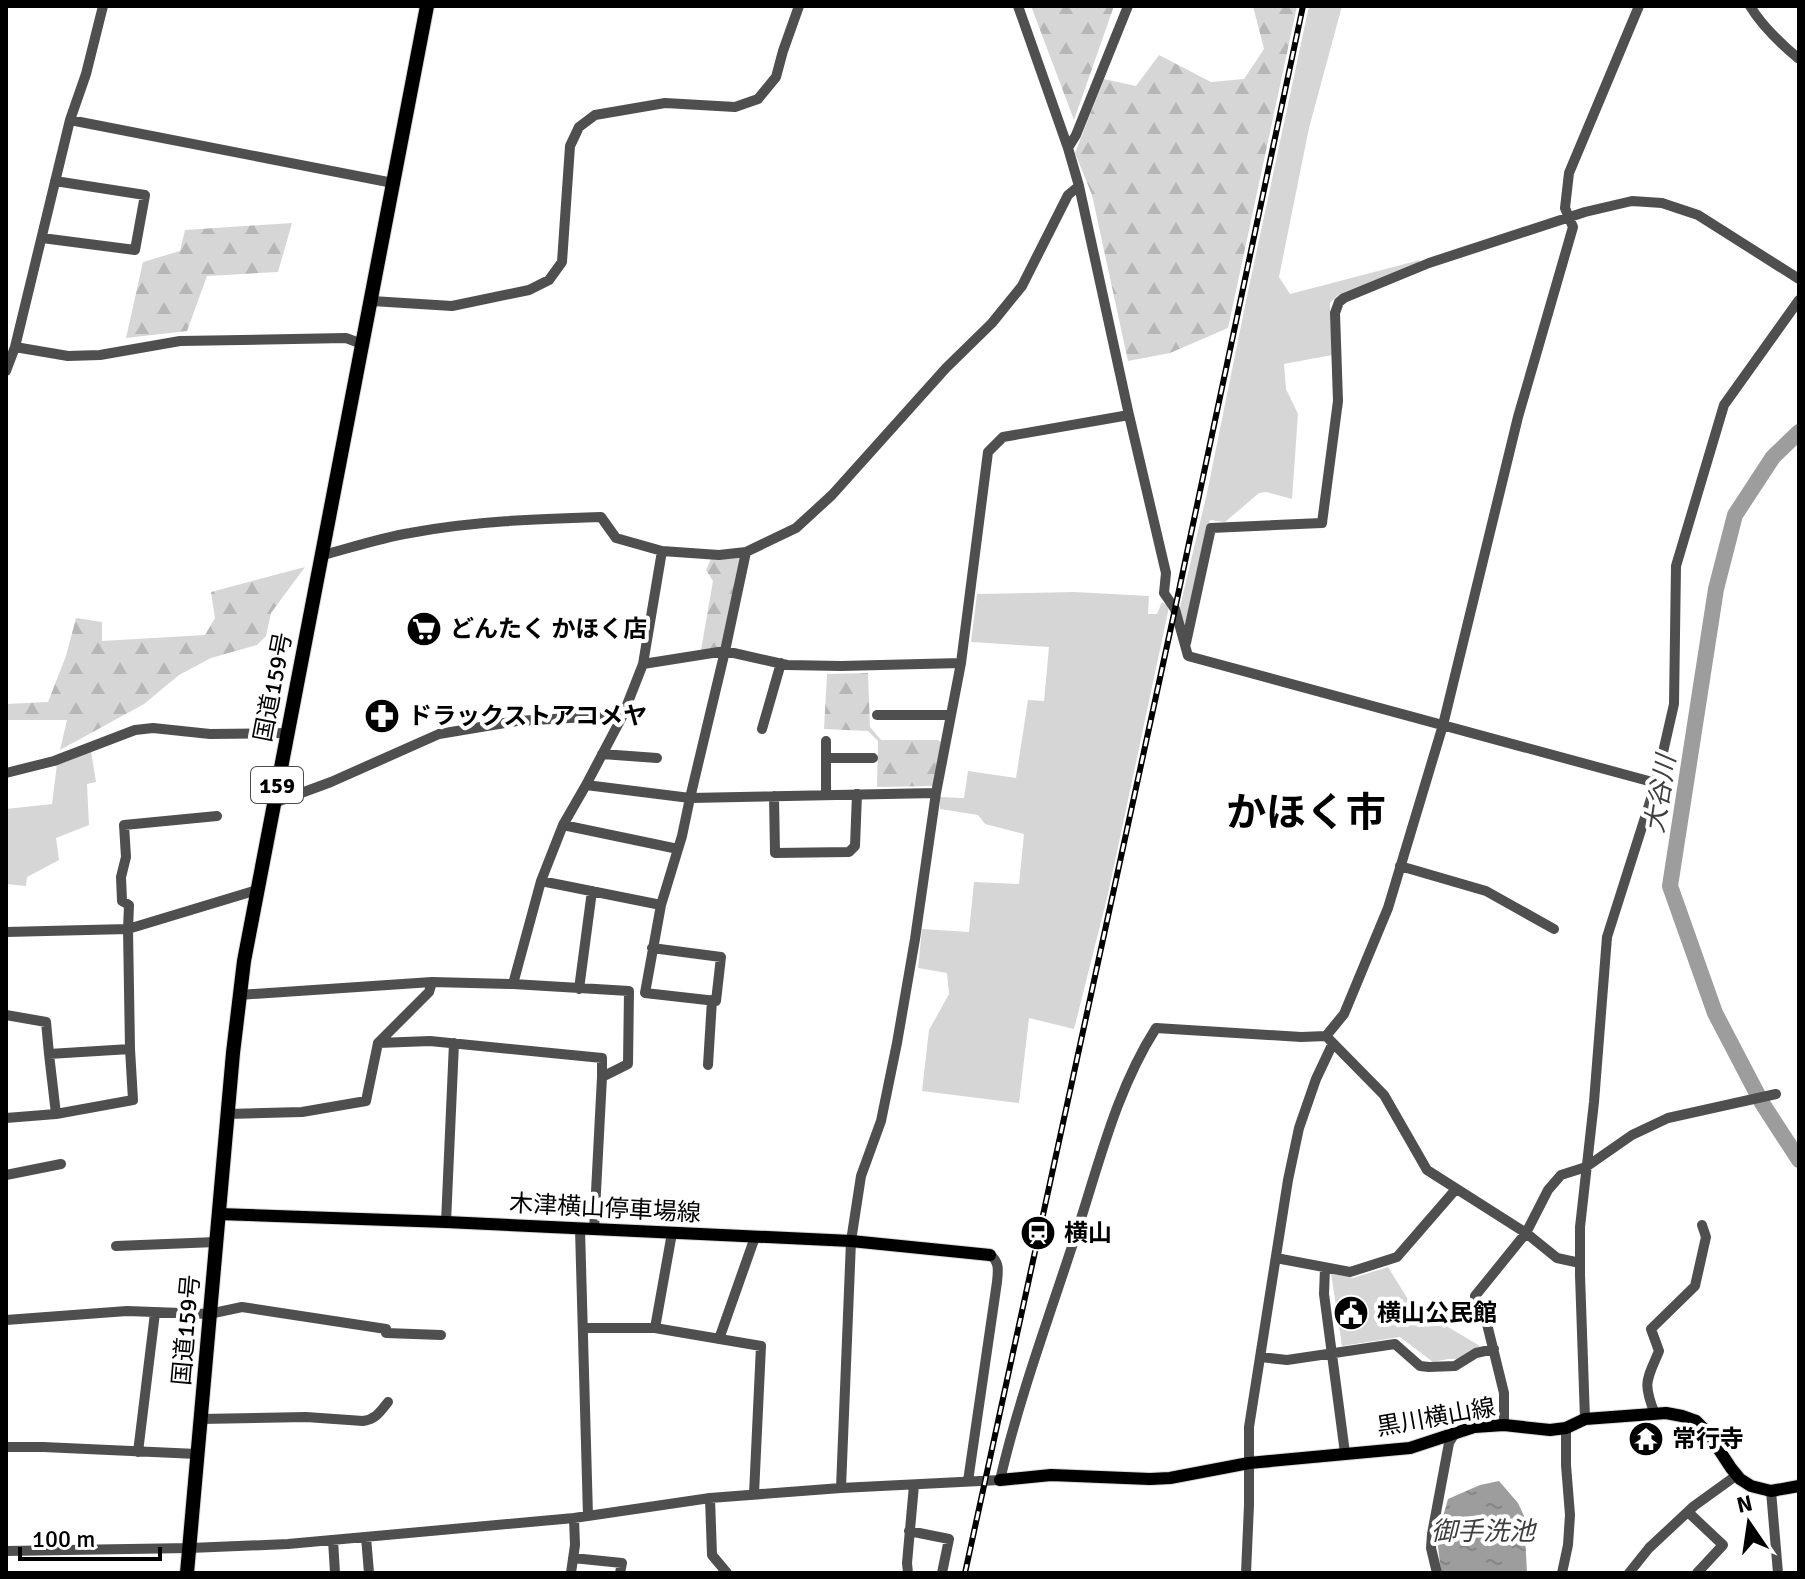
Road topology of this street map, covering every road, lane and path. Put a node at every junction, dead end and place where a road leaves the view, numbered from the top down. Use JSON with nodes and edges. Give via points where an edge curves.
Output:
{"nodes":[{"id":1,"x":103,"y":6,"type":"edge"},
{"id":2,"x":427,"y":6,"type":"edge"},
{"id":3,"x":799,"y":6,"type":"edge"},
{"id":4,"x":1018,"y":6,"type":"edge"},
{"id":5,"x":1128,"y":6,"type":"edge"},
{"id":6,"x":1639,"y":6,"type":"edge"},
{"id":7,"x":1750,"y":6,"type":"edge"},
{"id":8,"x":1799,"y":59,"type":"edge"},
{"id":9,"x":70,"y":120,"type":"junction"},
{"id":10,"x":1068,"y":148,"type":"junction"},
{"id":11,"x":55,"y":181,"type":"junction"},
{"id":12,"x":393,"y":183,"type":"junction"},
{"id":13,"x":1079,"y":186,"type":"junction"},
{"id":14,"x":1568,"y":218,"type":"junction"},
{"id":15,"x":42,"y":238,"type":"junction"},
{"id":16,"x":1799,"y":279,"type":"edge"},
{"id":17,"x":1799,"y":300,"type":"edge"},
{"id":18,"x":372,"y":301,"type":"junction"},
{"id":19,"x":362,"y":344,"type":"junction"},
{"id":20,"x":15,"y":347,"type":"junction"},
{"id":21,"x":6,"y":371,"type":"edge"},
{"id":22,"x":1129,"y":415,"type":"junction"},
{"id":23,"x":662,"y":551,"type":"junction"},
{"id":24,"x":746,"y":552,"type":"junction"},
{"id":25,"x":320,"y":556,"type":"junction"},
{"id":26,"x":1185,"y":647,"type":"junction"},
{"id":27,"x":725,"y":651,"type":"junction"},
{"id":28,"x":781,"y":663,"type":"junction"},
{"id":29,"x":961,"y":663,"type":"junction"},
{"id":30,"x":643,"y":664,"type":"junction"},
{"id":31,"x":623,"y":715,"type":"junction"},
{"id":32,"x":877,"y":715,"type":"dead end"},
{"id":33,"x":951,"y":715,"type":"junction"},
{"id":34,"x":1443,"y":725,"type":"junction"},
{"id":35,"x":762,"y":729,"type":"dead end"},
{"id":36,"x":287,"y":733,"type":"junction"},
{"id":37,"x":826,"y":741,"type":"dead end"},
{"id":38,"x":602,"y":754,"type":"junction"},
{"id":39,"x":657,"y":758,"type":"dead end"},
{"id":40,"x":826,"y":758,"type":"junction"},
{"id":41,"x":873,"y":758,"type":"dead end"},
{"id":42,"x":6,"y":773,"type":"edge"},
{"id":43,"x":1656,"y":783,"type":"junction"},
{"id":44,"x":586,"y":785,"type":"junction"},
{"id":45,"x":936,"y":793,"type":"junction"},
{"id":46,"x":857,"y":794,"type":"junction"},
{"id":47,"x":826,"y":795,"type":"junction"},
{"id":48,"x":774,"y":796,"type":"junction"},
{"id":49,"x":690,"y":798,"type":"junction"},
{"id":50,"x":274,"y":803,"type":"junction"},
{"id":51,"x":217,"y":816,"type":"dead end"},
{"id":52,"x":563,"y":825,"type":"junction"},
{"id":53,"x":678,"y":849,"type":"junction"},
{"id":54,"x":1400,"y":866,"type":"junction"},
{"id":55,"x":541,"y":881,"type":"junction"},
{"id":56,"x":257,"y":890,"type":"junction"},
{"id":57,"x":592,"y":891,"type":"junction"},
{"id":58,"x":661,"y":905,"type":"junction"},
{"id":59,"x":128,"y":929,"type":"junction"},
{"id":60,"x":1554,"y":929,"type":"dead end"},
{"id":61,"x":6,"y":932,"type":"edge"},
{"id":62,"x":652,"y":948,"type":"junction"},
{"id":63,"x":432,"y":982,"type":"junction"},
{"id":64,"x":513,"y":984,"type":"junction"},
{"id":65,"x":579,"y":989,"type":"junction"},
{"id":66,"x":629,"y":991,"type":"junction"},
{"id":67,"x":645,"y":993,"type":"junction"},
{"id":68,"x":239,"y":995,"type":"junction"},
{"id":69,"x":712,"y":1000,"type":"junction"},
{"id":70,"x":6,"y":1015,"type":"edge"},
{"id":71,"x":1329,"y":1040,"type":"junction"},
{"id":72,"x":378,"y":1043,"type":"junction"},
{"id":73,"x":454,"y":1043,"type":"junction"},
{"id":74,"x":130,"y":1049,"type":"junction"},
{"id":75,"x":49,"y":1054,"type":"junction"},
{"id":76,"x":708,"y":1065,"type":"dead end"},
{"id":77,"x":602,"y":1077,"type":"junction"},
{"id":78,"x":1774,"y":1095,"type":"dead end"},
{"id":79,"x":56,"y":1114,"type":"junction"},
{"id":80,"x":227,"y":1114,"type":"junction"},
{"id":81,"x":6,"y":1118,"type":"edge"},
{"id":82,"x":61,"y":1164,"type":"dead end"},
{"id":83,"x":1586,"y":1167,"type":"junction"},
{"id":84,"x":6,"y":1175,"type":"edge"},
{"id":85,"x":1456,"y":1189,"type":"junction"},
{"id":86,"x":218,"y":1214,"type":"junction"},
{"id":87,"x":446,"y":1222,"type":"junction"},
{"id":88,"x":1702,"y":1225,"type":"dead end"},
{"id":89,"x":580,"y":1229,"type":"junction"},
{"id":90,"x":594,"y":1230,"type":"junction"},
{"id":91,"x":672,"y":1233,"type":"junction"},
{"id":92,"x":1526,"y":1233,"type":"junction"},
{"id":93,"x":755,"y":1237,"type":"junction"},
{"id":94,"x":851,"y":1241,"type":"junction"},
{"id":95,"x":216,"y":1242,"type":"junction"},
{"id":96,"x":116,"y":1246,"type":"dead end"},
{"id":97,"x":990,"y":1255,"type":"joint"},
{"id":98,"x":1276,"y":1258,"type":"junction"},
{"id":99,"x":1580,"y":1263,"type":"junction"},
{"id":100,"x":1325,"y":1268,"type":"junction"},
{"id":101,"x":155,"y":1313,"type":"junction"},
{"id":102,"x":209,"y":1314,"type":"junction"},
{"id":103,"x":6,"y":1320,"type":"edge"},
{"id":104,"x":583,"y":1328,"type":"junction"},
{"id":105,"x":655,"y":1328,"type":"junction"},
{"id":106,"x":441,"y":1335,"type":"dead end"},
{"id":107,"x":719,"y":1339,"type":"junction"},
{"id":108,"x":1494,"y":1349,"type":"junction"},
{"id":109,"x":1333,"y":1353,"type":"junction"},
{"id":110,"x":1260,"y":1357,"type":"junction"},
{"id":111,"x":388,"y":1402,"type":"dead end"},
{"id":112,"x":1655,"y":1414,"type":"junction"},
{"id":113,"x":200,"y":1419,"type":"junction"},
{"id":114,"x":1585,"y":1419,"type":"junction"},
{"id":115,"x":1504,"y":1425,"type":"junction"},
{"id":116,"x":1566,"y":1428,"type":"junction"},
{"id":117,"x":1455,"y":1433,"type":"junction"},
{"id":118,"x":6,"y":1447,"type":"edge"},
{"id":119,"x":138,"y":1452,"type":"junction"},
{"id":120,"x":1345,"y":1453,"type":"junction"},
{"id":121,"x":197,"y":1454,"type":"junction"},
{"id":122,"x":1249,"y":1463,"type":"junction"},
{"id":123,"x":1737,"y":1475,"type":"junction"},
{"id":124,"x":1000,"y":1480,"type":"junction"},
{"id":125,"x":968,"y":1481,"type":"junction"},
{"id":126,"x":914,"y":1485,"type":"junction"},
{"id":127,"x":1799,"y":1486,"type":"edge"},
{"id":128,"x":841,"y":1488,"type":"junction"},
{"id":129,"x":1771,"y":1491,"type":"junction"},
{"id":130,"x":754,"y":1494,"type":"junction"},
{"id":131,"x":710,"y":1498,"type":"junction"},
{"id":132,"x":1688,"y":1512,"type":"junction"},
{"id":133,"x":588,"y":1516,"type":"junction"},
{"id":134,"x":574,"y":1518,"type":"junction"},
{"id":135,"x":909,"y":1531,"type":"junction"},
{"id":136,"x":366,"y":1537,"type":"junction"},
{"id":137,"x":333,"y":1540,"type":"junction"},
{"id":138,"x":190,"y":1548,"type":"junction"},
{"id":139,"x":6,"y":1551,"type":"edge"},
{"id":140,"x":573,"y":1558,"type":"junction"},
{"id":141,"x":187,"y":1573,"type":"edge"},
{"id":142,"x":335,"y":1573,"type":"edge"},
{"id":143,"x":369,"y":1573,"type":"edge"},
{"id":144,"x":571,"y":1573,"type":"edge"},
{"id":145,"x":620,"y":1573,"type":"edge"},
{"id":146,"x":727,"y":1573,"type":"edge"},
{"id":147,"x":908,"y":1573,"type":"edge"},
{"id":148,"x":942,"y":1573,"type":"edge"},
{"id":149,"x":1246,"y":1573,"type":"edge"},
{"id":150,"x":1437,"y":1573,"type":"edge"},
{"id":151,"x":1562,"y":1573,"type":"edge"},
{"id":152,"x":1629,"y":1573,"type":"edge"},
{"id":153,"x":1697,"y":1573,"type":"edge"},
{"id":154,"x":1778,"y":1573,"type":"edge"}],
"edges":[{"from":1,"to":9,"type":"street"},
{"from":2,"to":12,"type":"highway","name":"国道159号","number":"159"},
{"from":3,"to":18,"type":"street","via":[[776,77],[758,99],[735,107],[665,103],[595,115],[579,127],[570,146],[562,262],[549,280],[529,290],[452,306]]},
{"from":4,"to":10,"type":"street"},
{"from":5,"to":10,"type":"street"},
{"from":6,"to":14,"type":"street","via":[[1569,173]]},
{"from":7,"to":8,"type":"street"},
{"from":9,"to":11,"type":"street"},
{"from":9,"to":12,"type":"street"},
{"from":10,"to":13,"type":"street"},
{"from":11,"to":15,"type":"street"},
{"from":11,"to":15,"type":"street","via":[[145,195],[135,250]]},
{"from":12,"to":18,"type":"highway","name":"国道159号","number":"159"},
{"from":13,"to":22,"type":"street"},
{"from":13,"to":24,"type":"street","via":[[1068,195],[1022,286],[992,323],[832,495],[796,528]]},
{"from":14,"to":16,"type":"street","via":[[1632,201],[1662,203],[1698,215]]},
{"from":14,"to":26,"type":"street","via":[[1429,263],[1339,302],[1338,401],[1322,523],[1211,528]]},
{"from":14,"to":34,"type":"street","via":[[1573,227],[1518,417]]},
{"from":15,"to":20,"type":"street"},
{"from":17,"to":43,"type":"street","via":[[1724,405],[1676,566],[1674,704]]},
{"from":18,"to":19,"type":"highway","name":"国道159号","number":"159"},
{"from":19,"to":20,"type":"street","via":[[346,338],[180,341],[68,356]]},
{"from":19,"to":25,"type":"highway","name":"国道159号","number":"159"},
{"from":20,"to":21,"type":"street"},
{"from":22,"to":26,"type":"street","via":[[1166,573],[1164,593],[1175,609]]},
{"from":22,"to":29,"type":"street","via":[[1003,437],[988,452]]},
{"from":23,"to":24,"type":"street"},
{"from":23,"to":25,"type":"street","via":[[616,538],[601,517],[446,527]]},
{"from":23,"to":30,"type":"street"},
{"from":24,"to":27,"type":"street"},
{"from":25,"to":36,"type":"highway","name":"国道159号","number":"159"},
{"from":26,"to":34,"type":"street","via":[[1195,659]]},
{"from":27,"to":28,"type":"street"},
{"from":27,"to":30,"type":"street"},
{"from":27,"to":49,"type":"street"},
{"from":28,"to":29,"type":"street"},
{"from":28,"to":35,"type":"street"},
{"from":29,"to":33,"type":"street"},
{"from":30,"to":31,"type":"street"},
{"from":31,"to":38,"type":"street"},
{"from":31,"to":50,"type":"street","via":[[517,721],[439,734]]},
{"from":32,"to":33,"type":"street"},
{"from":33,"to":45,"type":"street"},
{"from":34,"to":43,"type":"street"},
{"from":34,"to":54,"type":"street"},
{"from":36,"to":42,"type":"street","via":[[135,730]]},
{"from":36,"to":50,"type":"highway","name":"国道159号","number":"159"},
{"from":37,"to":40,"type":"street"},
{"from":38,"to":39,"type":"street"},
{"from":38,"to":44,"type":"street"},
{"from":40,"to":41,"type":"street"},
{"from":40,"to":47,"type":"street"},
{"from":43,"to":83,"type":"street","via":[[1607,937]]},
{"from":44,"to":49,"type":"street"},
{"from":44,"to":52,"type":"street"},
{"from":45,"to":46,"type":"street"},
{"from":45,"to":94,"type":"street","via":[[897,1043],[881,1121],[861,1176]]},
{"from":46,"to":47,"type":"street"},
{"from":46,"to":48,"type":"street","via":[[855,846],[849,852],[775,853]]},
{"from":47,"to":48,"type":"street"},
{"from":48,"to":49,"type":"street"},
{"from":49,"to":53,"type":"street"},
{"from":50,"to":56,"type":"highway","name":"国道159号","number":"159"},
{"from":51,"to":59,"type":"street","via":[[124,825],[121,877],[122,901],[129,905]]},
{"from":52,"to":53,"type":"street"},
{"from":52,"to":55,"type":"street"},
{"from":53,"to":58,"type":"street"},
{"from":54,"to":60,"type":"street","via":[[1486,891]]},
{"from":54,"to":71,"type":"street","via":[[1388,908]]},
{"from":55,"to":57,"type":"street"},
{"from":55,"to":64,"type":"street"},
{"from":56,"to":59,"type":"street"},
{"from":56,"to":68,"type":"highway","name":"国道159号","number":"159"},
{"from":57,"to":58,"type":"street"},
{"from":57,"to":65,"type":"street"},
{"from":58,"to":62,"type":"street"},
{"from":59,"to":61,"type":"street"},
{"from":59,"to":74,"type":"street"},
{"from":62,"to":67,"type":"street"},
{"from":62,"to":69,"type":"street","via":[[721,957],[716,1001]]},
{"from":63,"to":64,"type":"street"},
{"from":63,"to":68,"type":"street"},
{"from":63,"to":72,"type":"street","via":[[429,992]]},
{"from":64,"to":65,"type":"street"},
{"from":65,"to":66,"type":"street"},
{"from":66,"to":67,"type":"street"},
{"from":66,"to":77,"type":"street","via":[[628,1064]]},
{"from":67,"to":69,"type":"street"},
{"from":68,"to":80,"type":"highway","name":"国道159号","number":"159"},
{"from":69,"to":76,"type":"street"},
{"from":70,"to":75,"type":"street","via":[[46,1022]]},
{"from":71,"to":85,"type":"street","via":[[1384,1095],[1427,1170]]},
{"from":71,"to":98,"type":"street","via":[[1299,1128]]},
{"from":71,"to":124,"type":"street","via":[[1156,1028],[1137,1057],[1102,1151],[1020,1401]]},
{"from":72,"to":73,"type":"street"},
{"from":72,"to":80,"type":"street","via":[[366,1101],[302,1112]]},
{"from":73,"to":77,"type":"street","via":[[602,1058]]},
{"from":73,"to":87,"type":"street"},
{"from":74,"to":75,"type":"street"},
{"from":74,"to":79,"type":"street","via":[[133,1100]]},
{"from":75,"to":79,"type":"street"},
{"from":77,"to":90,"type":"street"},
{"from":78,"to":83,"type":"street","via":[[1668,1118]]},
{"from":79,"to":81,"type":"street"},
{"from":80,"to":86,"type":"highway","name":"国道159号","number":"159"},
{"from":82,"to":84,"type":"street"},
{"from":83,"to":92,"type":"street","via":[[1561,1175]]},
{"from":83,"to":99,"type":"street"},
{"from":85,"to":92,"type":"street"},
{"from":85,"to":100,"type":"street","via":[[1397,1257],[1350,1272]]},
{"from":86,"to":87,"type":"main road","name":"木津横山停車場線"},
{"from":86,"to":95,"type":"highway","name":"国道159号","number":"159"},
{"from":87,"to":89,"type":"main road","name":"木津横山停車場線"},
{"from":88,"to":112,"type":"street","via":[[1706,1237],[1695,1286],[1651,1329],[1659,1351],[1647,1377]]},
{"from":89,"to":90,"type":"main road","name":"木津横山停車場線"},
{"from":89,"to":104,"type":"street"},
{"from":90,"to":91,"type":"main road","name":"木津横山停車場線"},
{"from":91,"to":93,"type":"main road","name":"木津横山停車場線"},
{"from":91,"to":105,"type":"street"},
{"from":92,"to":99,"type":"street","via":[[1557,1258]]},
{"from":92,"to":108,"type":"street","via":[[1475,1296]]},
{"from":93,"to":94,"type":"main road","name":"木津横山停車場線"},
{"from":93,"to":107,"type":"street"},
{"from":94,"to":97,"type":"main road","name":"木津横山停車場線"},
{"from":94,"to":128,"type":"street"},
{"from":95,"to":96,"type":"street"},
{"from":95,"to":102,"type":"highway","name":"国道159号","number":"159"},
{"from":97,"to":125,"type":"street","via":[[998,1265],[997,1282]]},
{"from":98,"to":100,"type":"street"},
{"from":98,"to":110,"type":"street"},
{"from":99,"to":114,"type":"street"},
{"from":100,"to":109,"type":"street"},
{"from":101,"to":102,"type":"street"},
{"from":101,"to":103,"type":"street"},
{"from":101,"to":119,"type":"street"},
{"from":102,"to":106,"type":"street","via":[[242,1307],[386,1333]]},
{"from":102,"to":113,"type":"highway","name":"国道159号","number":"159"},
{"from":104,"to":105,"type":"street"},
{"from":104,"to":133,"type":"street"},
{"from":105,"to":107,"type":"street"},
{"from":107,"to":130,"type":"street","via":[[761,1346]]},
{"from":108,"to":109,"type":"street","via":[[1455,1366],[1429,1367],[1420,1366],[1395,1344]]},
{"from":108,"to":115,"type":"street","via":[[1504,1393]]},
{"from":109,"to":110,"type":"street","via":[[1287,1360]]},
{"from":109,"to":120,"type":"street"},
{"from":110,"to":122,"type":"street"},
{"from":111,"to":113,"type":"street","via":[[378,1416],[363,1421]]},
{"from":112,"to":114,"type":"main road","name":"黒川横山線"},
{"from":112,"to":123,"type":"main road","name":"黒川横山線","via":[[1696,1421]]},
{"from":113,"to":121,"type":"highway","name":"国道159号","number":"159"},
{"from":114,"to":116,"type":"main road","name":"黒川横山線"},
{"from":115,"to":116,"type":"main road","name":"黒川横山線"},
{"from":115,"to":117,"type":"main road","name":"黒川横山線"},
{"from":116,"to":151,"type":"street","via":[[1570,1515]]},
{"from":117,"to":120,"type":"main road","name":"黒川横山線","via":[[1410,1448]]},
{"from":117,"to":150,"type":"street","via":[[1432,1534]]},
{"from":118,"to":119,"type":"street"},
{"from":119,"to":121,"type":"street"},
{"from":120,"to":122,"type":"main road","name":"黒川横山線"},
{"from":121,"to":138,"type":"highway","name":"国道159号","number":"159"},
{"from":122,"to":124,"type":"main road","name":"黒川横山線","via":[[1170,1478],[1051,1475]]},
{"from":122,"to":149,"type":"street"},
{"from":123,"to":129,"type":"main road","name":"黒川横山線"},
{"from":123,"to":132,"type":"street"},
{"from":124,"to":125,"type":"street"},
{"from":125,"to":126,"type":"street"},
{"from":126,"to":128,"type":"street"},
{"from":126,"to":135,"type":"street"},
{"from":127,"to":129,"type":"main road"},
{"from":128,"to":130,"type":"street"},
{"from":129,"to":154,"type":"street"},
{"from":130,"to":131,"type":"street"},
{"from":131,"to":133,"type":"street"},
{"from":131,"to":146,"type":"street","via":[[712,1555]]},
{"from":132,"to":152,"type":"street"},
{"from":132,"to":153,"type":"street","via":[[1723,1545]]},
{"from":133,"to":134,"type":"street"},
{"from":134,"to":136,"type":"street"},
{"from":134,"to":140,"type":"street"},
{"from":135,"to":147,"type":"street"},
{"from":135,"to":148,"type":"street","via":[[949,1539]]},
{"from":136,"to":137,"type":"street"},
{"from":136,"to":143,"type":"street"},
{"from":137,"to":138,"type":"street"},
{"from":137,"to":142,"type":"street"},
{"from":138,"to":139,"type":"street"},
{"from":138,"to":141,"type":"highway","name":"国道159号","number":"159"},
{"from":140,"to":144,"type":"street"},
{"from":140,"to":145,"type":"street","via":[[622,1563]]}]}
